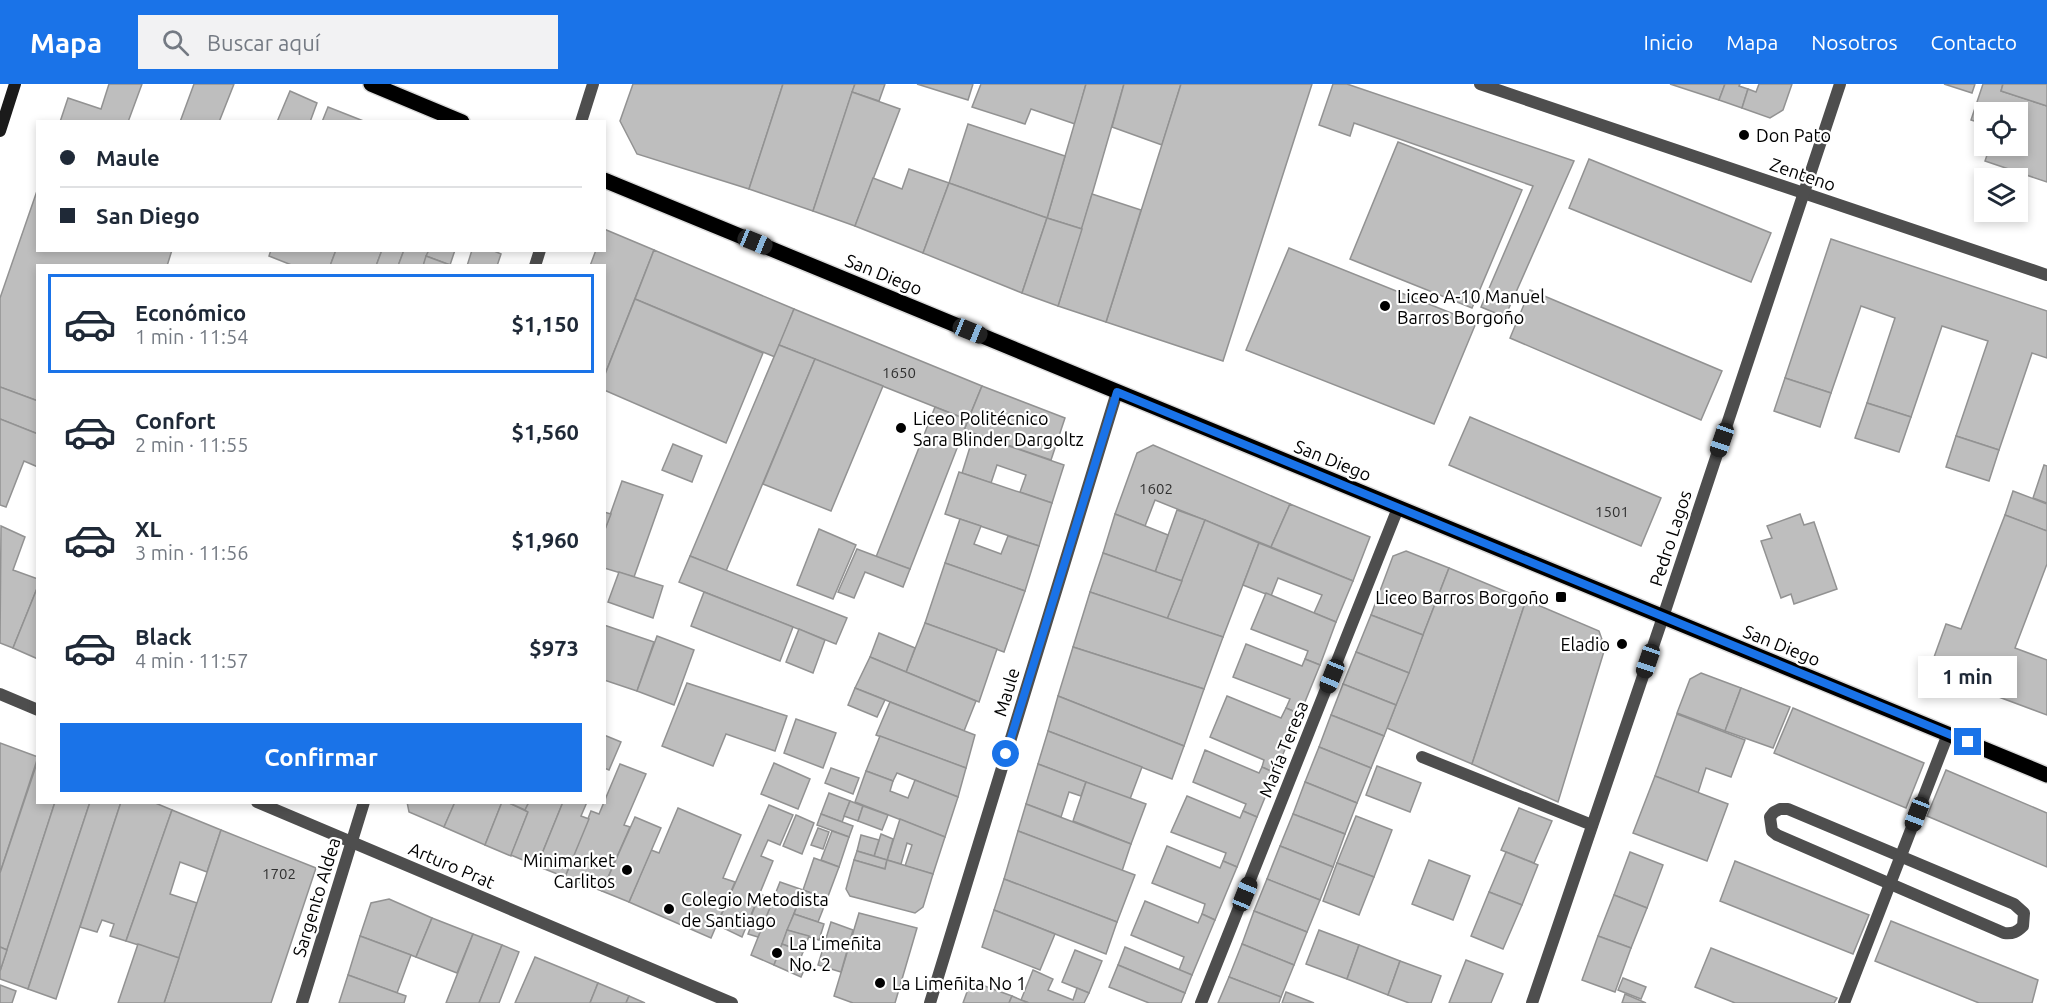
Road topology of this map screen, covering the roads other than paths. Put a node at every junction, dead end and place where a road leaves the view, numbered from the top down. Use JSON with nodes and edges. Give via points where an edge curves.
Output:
{"nodes":[{"id":1,"x":15,"y":84,"type":"edge"},
{"id":2,"x":371,"y":84,"type":"edge"},
{"id":3,"x":593,"y":84,"type":"edge"},
{"id":4,"x":1480,"y":84,"type":"edge"},
{"id":5,"x":1840,"y":84,"type":"edge"},
{"id":6,"x":457,"y":120,"type":"edge"},
{"id":7,"x":582,"y":120,"type":"edge"},
{"id":8,"x":0,"y":131,"type":"edge"},
{"id":9,"x":606,"y":181,"type":"edge"},
{"id":10,"x":1803,"y":193,"type":"junction"},
{"id":11,"x":2047,"y":275,"type":"edge"},
{"id":12,"x":1117,"y":392,"type":"junction"},
{"id":13,"x":1398,"y":508,"type":"junction"},
{"id":14,"x":1663,"y":617,"type":"junction"},
{"id":15,"x":0,"y":694,"type":"edge"},
{"id":16,"x":36,"y":709,"type":"edge"},
{"id":17,"x":1948,"y":734,"type":"junction"},
{"id":18,"x":1422,"y":757,"type":"dead end"},
{"id":19,"x":2047,"y":775,"type":"edge"},
{"id":20,"x":262,"y":804,"type":"edge"},
{"id":21,"x":363,"y":804,"type":"edge"},
{"id":22,"x":1592,"y":825,"type":"junction"},
{"id":23,"x":351,"y":842,"type":"junction"},
{"id":24,"x":1901,"y":857,"type":"junction"},
{"id":25,"x":1890,"y":884,"type":"junction"},
{"id":26,"x":302,"y":1003,"type":"edge"},
{"id":27,"x":732,"y":1003,"type":"edge"},
{"id":28,"x":930,"y":1003,"type":"edge"},
{"id":29,"x":1201,"y":1003,"type":"edge"},
{"id":30,"x":1532,"y":1003,"type":"edge"},
{"id":31,"x":1844,"y":1003,"type":"edge"}],
"edges":[{"from":1,"to":8,"type":"main road"},
{"from":2,"to":6,"type":"main road"},
{"from":3,"to":7,"type":"street"},
{"from":4,"to":10,"type":"street","name":"Zenteno"},
{"from":5,"to":10,"type":"street","name":"Pedro Lagos"},
{"from":9,"to":12,"type":"main road","name":"San Diego"},
{"from":10,"to":11,"type":"street","name":"Zenteno"},
{"from":10,"to":14,"type":"street","name":"Pedro Lagos"},
{"from":12,"to":13,"type":"main road","name":"San Diego"},
{"from":12,"to":28,"type":"street","name":"Maule"},
{"from":13,"to":14,"type":"main road","name":"San Diego"},
{"from":13,"to":29,"type":"street","name":"María Teresa"},
{"from":14,"to":17,"type":"main road","name":"San Diego"},
{"from":14,"to":22,"type":"street","name":"Pedro Lagos"},
{"from":15,"to":16,"type":"street"},
{"from":17,"to":19,"type":"main road","name":"San Diego"},
{"from":17,"to":24,"type":"street"},
{"from":18,"to":22,"type":"street"},
{"from":20,"to":23,"type":"street","name":"Arturo Prat"},
{"from":21,"to":23,"type":"street","name":"Sargento Aldea"},
{"from":22,"to":30,"type":"street","name":"Pedro Lagos"},
{"from":23,"to":26,"type":"street","name":"Sargento Aldea"},
{"from":23,"to":27,"type":"street","name":"Arturo Prat"},
{"from":24,"to":25,"type":"street"},
{"from":24,"to":25,"type":"street","via":[[1788,809],[1780,809],[1770,818],[1772,831],[1777,835]]},
{"from":24,"to":25,"type":"street","via":[[2019,907],[2024,913],[2023,926],[2018,932],[2004,933]]},
{"from":25,"to":31,"type":"street"}]}
